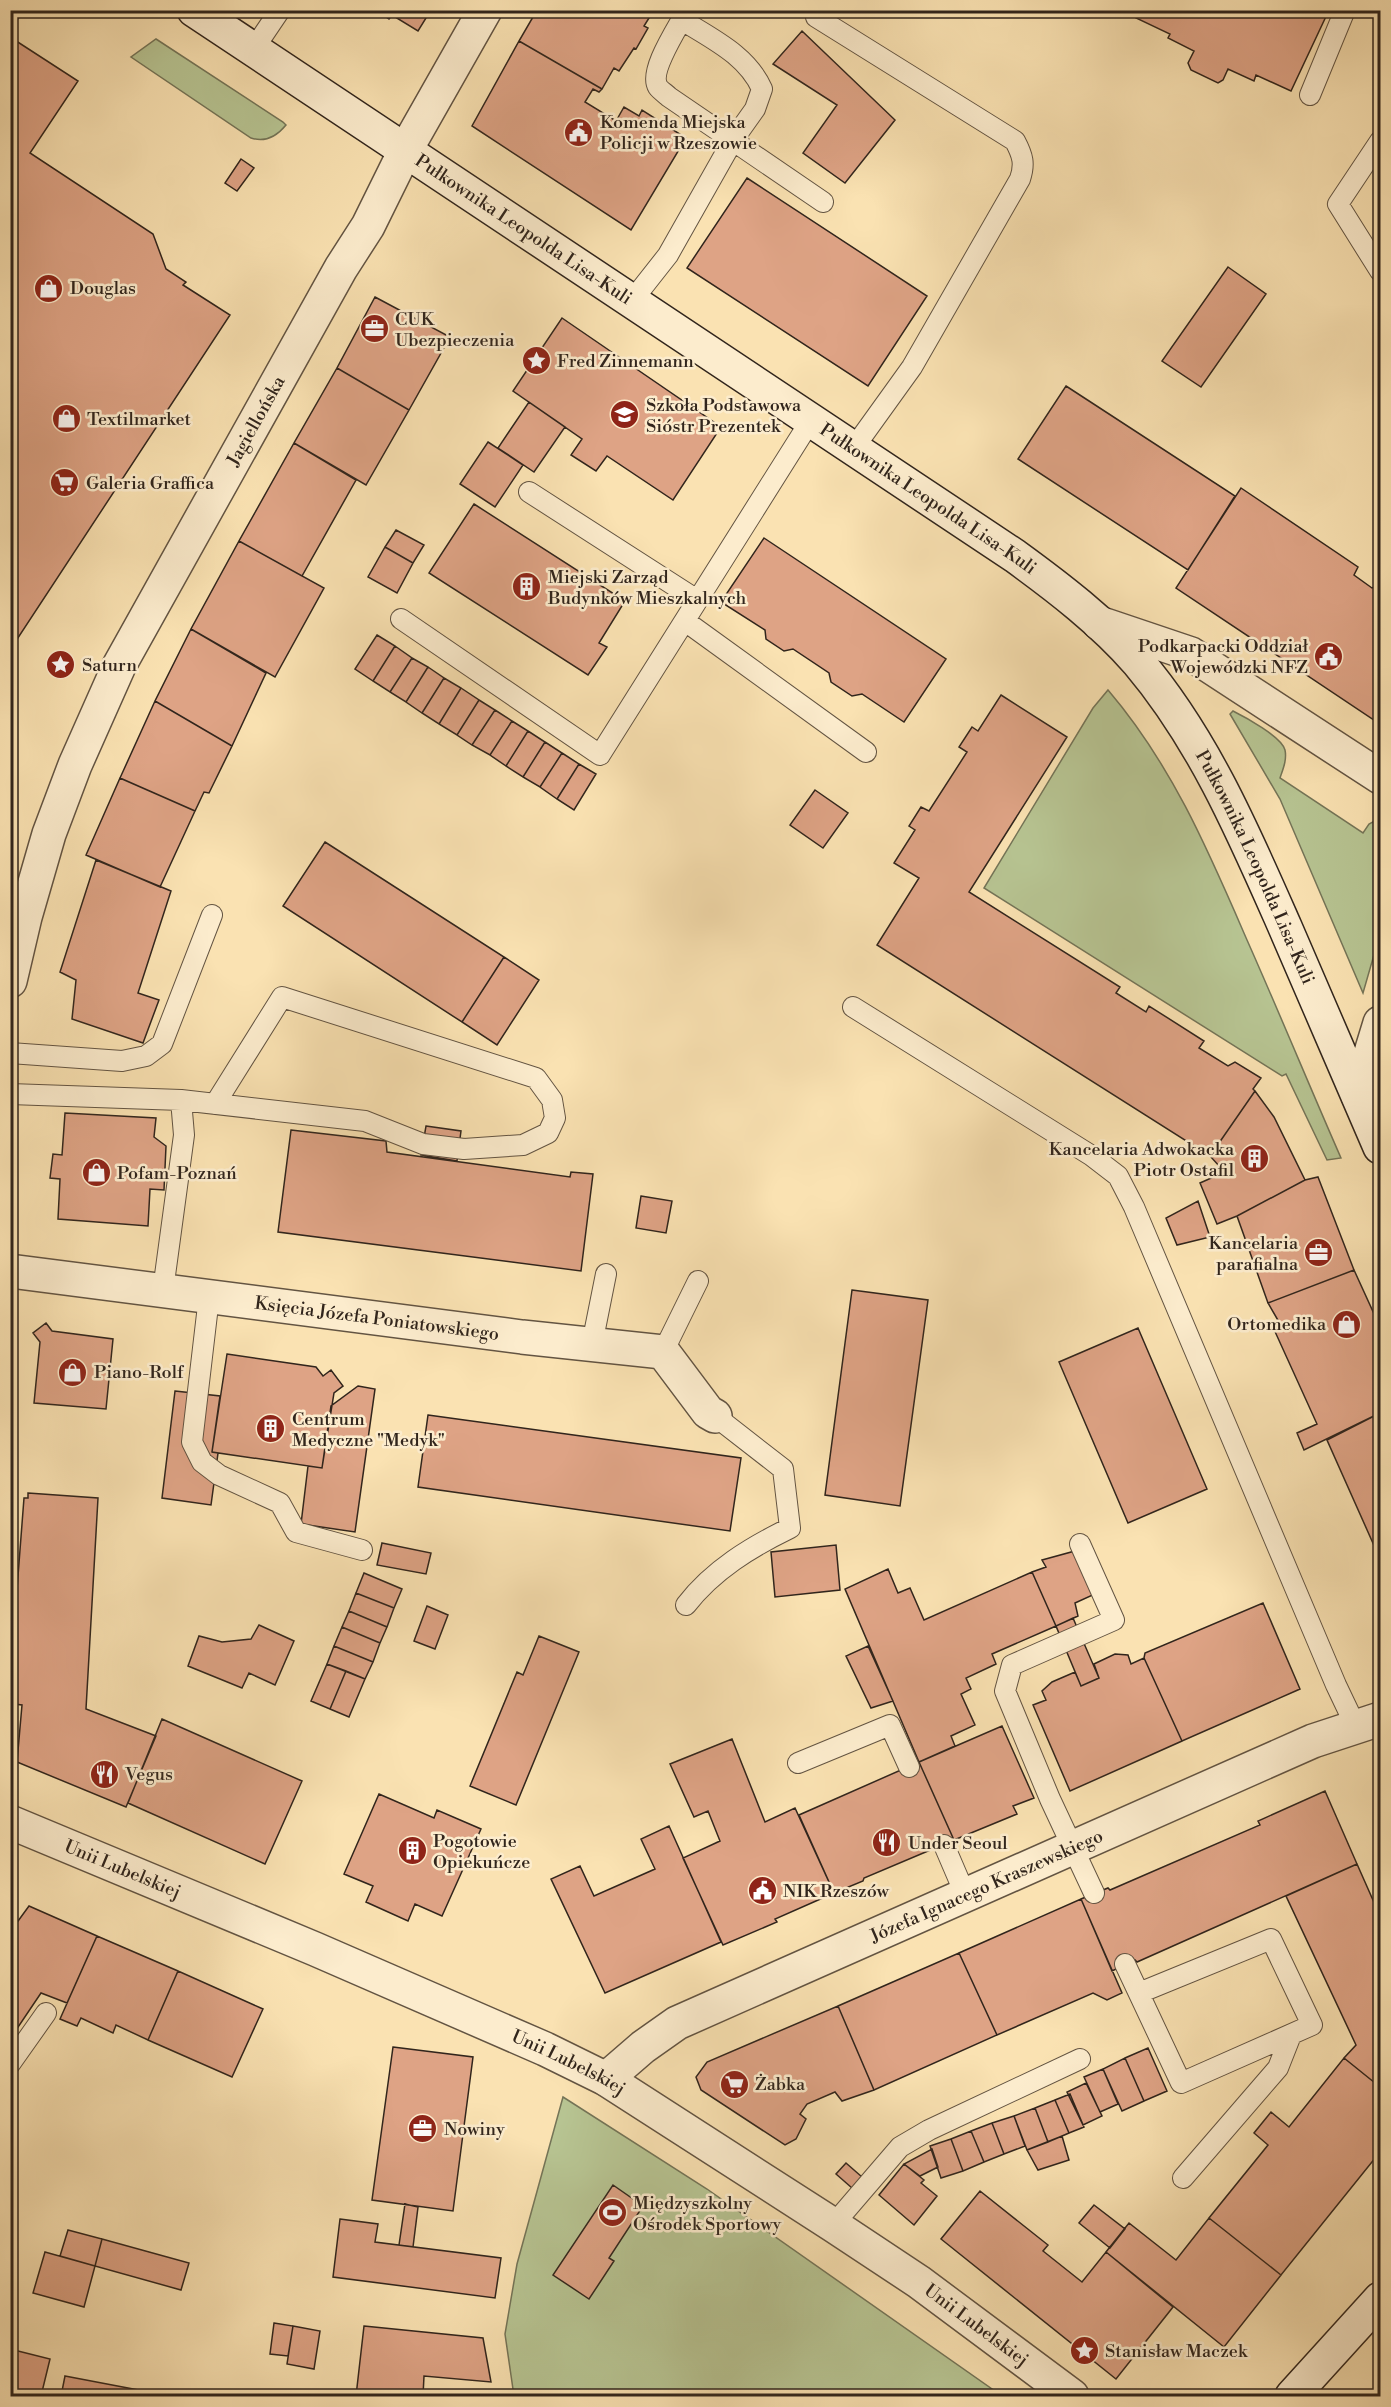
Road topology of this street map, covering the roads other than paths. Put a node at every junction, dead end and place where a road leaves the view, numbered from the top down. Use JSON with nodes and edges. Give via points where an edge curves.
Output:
{"nodes":[{"id":1,"x":194,"y":10,"type":"edge"},
{"id":2,"x":280,"y":10,"type":"edge"},
{"id":3,"x":485,"y":10,"type":"edge"},
{"id":4,"x":1345,"y":10,"type":"edge"},
{"id":5,"x":684,"y":15,"type":"edge"},
{"id":6,"x":816,"y":17,"type":"dead end"},
{"id":7,"x":253,"y":50,"type":"junction"},
{"id":8,"x":1310,"y":95,"type":"dead end"},
{"id":9,"x":733,"y":140,"type":"junction"},
{"id":10,"x":1380,"y":141,"type":"edge"},
{"id":11,"x":405,"y":151,"type":"junction"},
{"id":12,"x":823,"y":202,"type":"dead end"},
{"id":13,"x":1380,"y":271,"type":"edge"},
{"id":14,"x":631,"y":302,"type":"junction"},
{"id":15,"x":811,"y":420,"type":"junction"},
{"id":16,"x":853,"y":449,"type":"junction"},
{"id":17,"x":529,"y":492,"type":"dead end"},
{"id":18,"x":697,"y":600,"type":"junction"},
{"id":19,"x":401,"y":619,"type":"dead end"},
{"id":20,"x":685,"y":621,"type":"junction"},
{"id":21,"x":1099,"y":623,"type":"junction"},
{"id":22,"x":866,"y":752,"type":"dead end"},
{"id":23,"x":1380,"y":777,"type":"edge"},
{"id":24,"x":212,"y":915,"type":"dead end"},
{"id":25,"x":11,"y":973,"type":"edge"},
{"id":26,"x":853,"y":1007,"type":"dead end"},
{"id":27,"x":1380,"y":1023,"type":"edge"},
{"id":28,"x":10,"y":1053,"type":"edge"},
{"id":29,"x":10,"y":1094,"type":"edge"},
{"id":30,"x":1358,"y":1095,"type":"junction"},
{"id":31,"x":182,"y":1100,"type":"junction"},
{"id":32,"x":215,"y":1104,"type":"junction"},
{"id":33,"x":1380,"y":1147,"type":"edge"},
{"id":34,"x":10,"y":1271,"type":"edge"},
{"id":35,"x":606,"y":1274,"type":"dead end"},
{"id":36,"x":698,"y":1281,"type":"dead end"},
{"id":37,"x":163,"y":1290,"type":"junction"},
{"id":38,"x":209,"y":1297,"type":"junction"},
{"id":39,"x":592,"y":1344,"type":"junction"},
{"id":40,"x":663,"y":1352,"type":"junction"},
{"id":41,"x":715,"y":1416,"type":"joint"},
{"id":42,"x":1080,"y":1544,"type":"dead end"},
{"id":43,"x":362,"y":1550,"type":"dead end"},
{"id":44,"x":686,"y":1605,"type":"dead end"},
{"id":45,"x":1368,"y":1723,"type":"edge"},
{"id":46,"x":798,"y":1763,"type":"dead end"},
{"id":47,"x":909,"y":1767,"type":"dead end"},
{"id":48,"x":10,"y":1822,"type":"edge"},
{"id":49,"x":944,"y":1845,"type":"dead end"},
{"id":50,"x":1073,"y":1847,"type":"junction"},
{"id":51,"x":1094,"y":1893,"type":"dead end"},
{"id":52,"x":965,"y":1894,"type":"junction"},
{"id":53,"x":1125,"y":1964,"type":"dead end"},
{"id":54,"x":1138,"y":1993,"type":"junction"},
{"id":55,"x":46,"y":2013,"type":"dead end"},
{"id":56,"x":1290,"y":2034,"type":"junction"},
{"id":57,"x":1080,"y":2059,"type":"dead end"},
{"id":58,"x":10,"y":2064,"type":"edge"},
{"id":59,"x":606,"y":2079,"type":"junction"},
{"id":60,"x":1183,"y":2178,"type":"dead end"},
{"id":61,"x":833,"y":2225,"type":"junction"},
{"id":62,"x":1380,"y":2299,"type":"edge"},
{"id":63,"x":1072,"y":2397,"type":"edge"},
{"id":64,"x":1292,"y":2397,"type":"edge"}],
"edges":[{"from":1,"to":7,"type":"street","name":"Pułkownika Leopolda Lisa-Kuli"},
{"from":2,"to":7,"type":"lane"},
{"from":3,"to":11,"type":"street","name":"Jagiellońska"},
{"from":4,"to":8,"type":"lane"},
{"from":5,"to":9,"type":"lane","via":[[745,62],[762,89],[755,109]]},
{"from":5,"to":9,"type":"lane","via":[[659,63],[657,86]]},
{"from":6,"to":16,"type":"lane","via":[[1015,141],[1024,167],[912,367]]},
{"from":7,"to":11,"type":"street","name":"Pułkownika Leopolda Lisa-Kuli"},
{"from":9,"to":12,"type":"lane"},
{"from":9,"to":14,"type":"lane","via":[[668,255]]},
{"from":10,"to":13,"type":"lane","via":[[1338,204]]},
{"from":11,"to":14,"type":"street","name":"Pułkownika Leopolda Lisa-Kuli"},
{"from":11,"to":25,"type":"street","name":"Jagiellońska","via":[[368,226],[119,666],[49,834]]},
{"from":14,"to":15,"type":"street","name":"Pułkownika Leopolda Lisa-Kuli"},
{"from":15,"to":16,"type":"street","name":"Pułkownika Leopolda Lisa-Kuli"},
{"from":15,"to":18,"type":"lane"},
{"from":16,"to":21,"type":"street","name":"Pułkownika Leopolda Lisa-Kuli","via":[[1015,556]]},
{"from":17,"to":18,"type":"lane"},
{"from":18,"to":20,"type":"lane"},
{"from":19,"to":20,"type":"lane","via":[[600,755]]},
{"from":20,"to":22,"type":"lane"},
{"from":21,"to":23,"type":"street","via":[[1191,654]]},
{"from":21,"to":30,"type":"street","name":"Pułkownika Leopolda Lisa-Kuli","via":[[1165,697],[1206,760],[1241,825]]},
{"from":24,"to":28,"type":"lane","via":[[162,1044],[146,1056],[122,1061]]},
{"from":26,"to":45,"type":"lane","via":[[1118,1176],[1336,1685]]},
{"from":27,"to":30,"type":"street"},
{"from":29,"to":31,"type":"lane"},
{"from":30,"to":33,"type":"street","name":"Pułkownika Leopolda Lisa-Kuli"},
{"from":31,"to":32,"type":"lane"},
{"from":31,"to":37,"type":"lane","via":[[184,1135]]},
{"from":32,"to":32,"type":"lane","via":[[365,1121],[423,1144],[464,1149],[524,1145],[548,1133],[555,1118],[552,1100],[536,1078],[282,997]]},
{"from":34,"to":37,"type":"street","name":"Księcia Józefa Poniatowskiego"},
{"from":35,"to":39,"type":"lane"},
{"from":36,"to":40,"type":"lane"},
{"from":37,"to":38,"type":"street","name":"Księcia Józefa Poniatowskiego"},
{"from":38,"to":39,"type":"street","name":"Księcia Józefa Poniatowskiego"},
{"from":38,"to":43,"type":"lane","via":[[192,1442],[202,1462],[219,1475],[280,1503],[296,1532]]},
{"from":39,"to":40,"type":"street","name":"Księcia Józefa Poniatowskiego"},
{"from":40,"to":41,"type":"street"},
{"from":41,"to":44,"type":"lane","via":[[783,1468],[790,1528],[723,1568]]},
{"from":42,"to":50,"type":"lane","via":[[1114,1620],[1012,1665],[1005,1691]]},
{"from":45,"to":50,"type":"street","name":"Józefa Ignacego Kraszewskiego","via":[[1313,1741]]},
{"from":46,"to":47,"type":"lane","via":[[890,1725]]},
{"from":48,"to":59,"type":"street","name":"Unii Lubelskiej","via":[[315,1948]]},
{"from":49,"to":52,"type":"lane"},
{"from":50,"to":51,"type":"lane"},
{"from":50,"to":52,"type":"street","name":"Józefa Ignacego Kraszewskiego"},
{"from":52,"to":59,"type":"street","name":"Józefa Ignacego Kraszewskiego","via":[[677,2023]]},
{"from":53,"to":54,"type":"lane"},
{"from":54,"to":56,"type":"lane","via":[[1181,2084]]},
{"from":54,"to":56,"type":"lane","via":[[1271,1939],[1312,2025]]},
{"from":55,"to":58,"type":"lane"},
{"from":56,"to":60,"type":"lane","via":[[1278,2068]]},
{"from":57,"to":61,"type":"lane","via":[[900,2147]]},
{"from":59,"to":61,"type":"street","name":"Unii Lubelskiej"},
{"from":61,"to":63,"type":"street","name":"Unii Lubelskiej","via":[[944,2300]]},
{"from":62,"to":64,"type":"street"}]}
